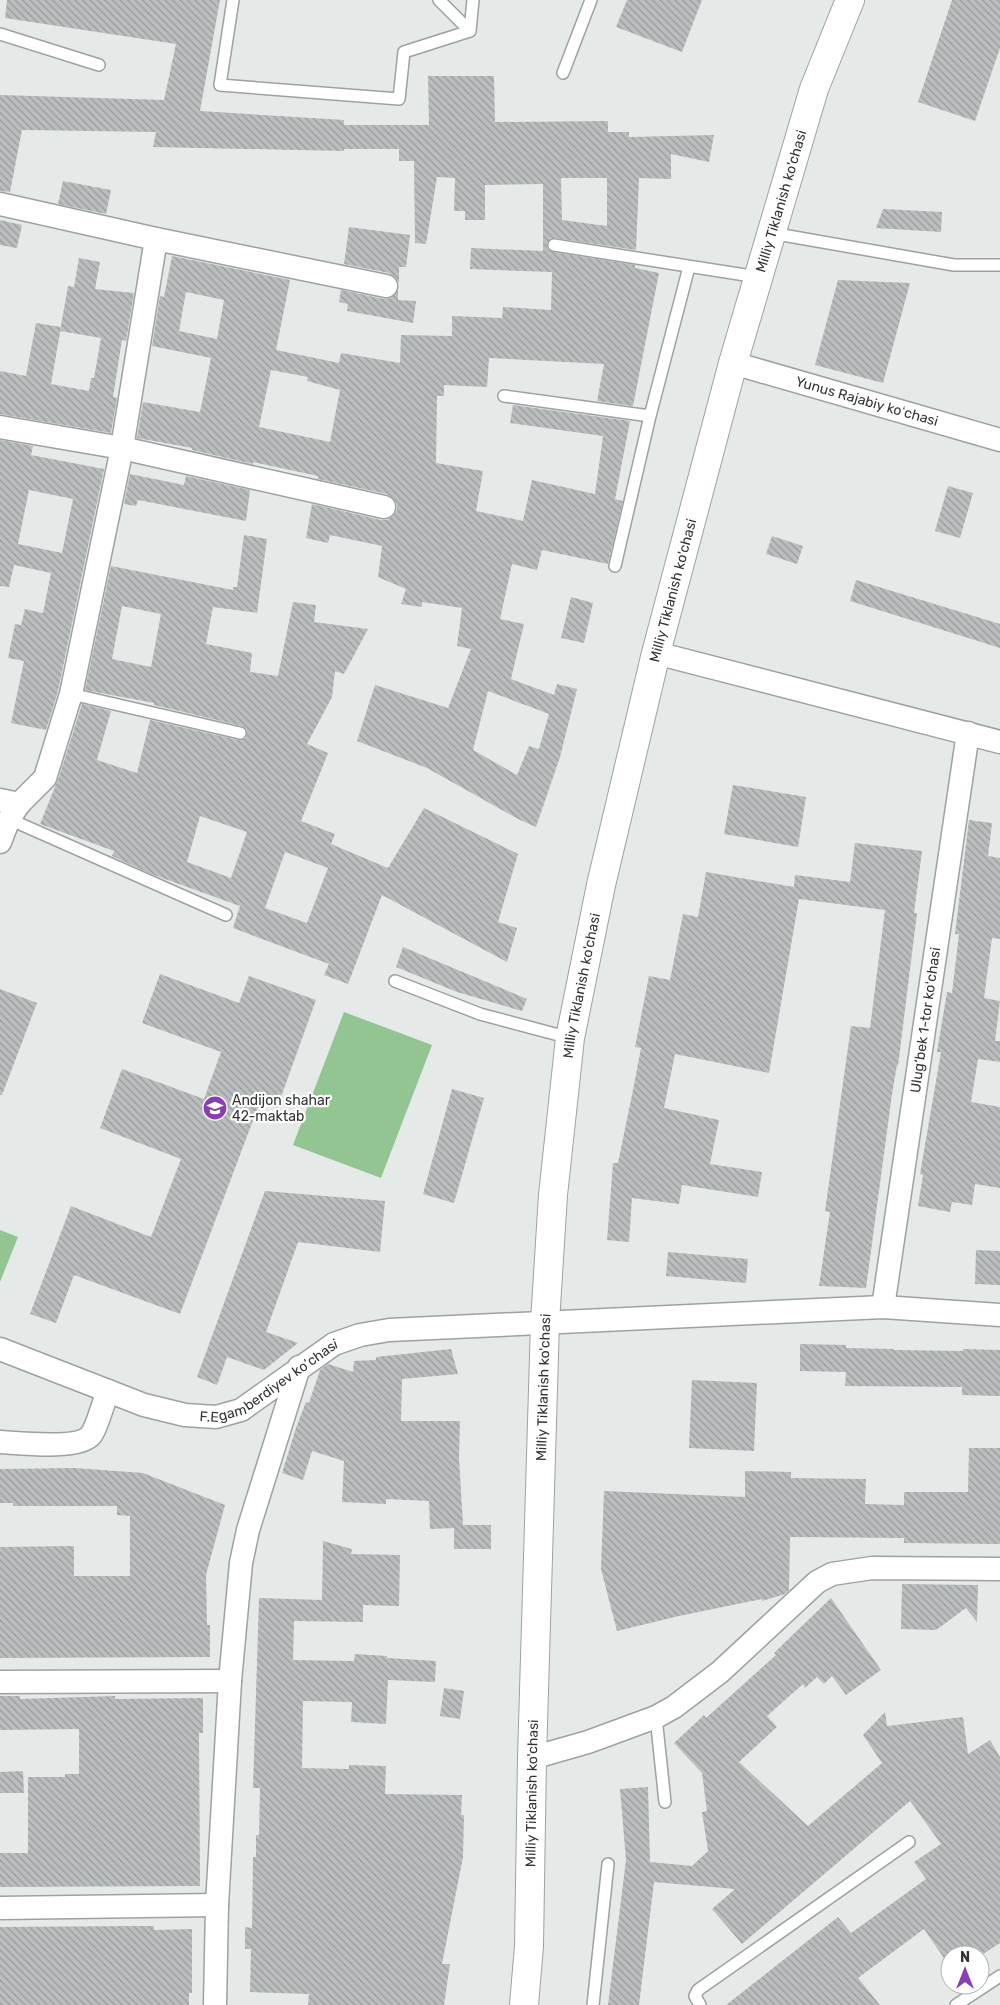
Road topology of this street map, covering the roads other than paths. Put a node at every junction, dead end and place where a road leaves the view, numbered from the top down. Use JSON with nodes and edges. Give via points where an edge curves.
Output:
{"nodes":[{"id":1,"x":233,"y":0,"type":"edge"},
{"id":2,"x":439,"y":0,"type":"edge"},
{"id":3,"x":473,"y":0,"type":"edge"},
{"id":4,"x":591,"y":0,"type":"edge"},
{"id":5,"x":850,"y":0,"type":"edge"},
{"id":6,"x":470,"y":31,"type":"junction"},
{"id":7,"x":0,"y":34,"type":"edge"},
{"id":8,"x":99,"y":65,"type":"dead end"},
{"id":9,"x":563,"y":74,"type":"dead end"},
{"id":10,"x":0,"y":204,"type":"edge"},
{"id":11,"x":771,"y":233,"type":"junction"},
{"id":12,"x":156,"y":239,"type":"junction"},
{"id":13,"x":554,"y":245,"type":"dead end"},
{"id":14,"x":1000,"y":265,"type":"edge"},
{"id":15,"x":689,"y":266,"type":"junction"},
{"id":16,"x":758,"y":277,"type":"junction"},
{"id":17,"x":386,"y":286,"type":"dead end"},
{"id":18,"x":733,"y":363,"type":"junction"},
{"id":19,"x":504,"y":396,"type":"dead end"},
{"id":20,"x":650,"y":416,"type":"junction"},
{"id":21,"x":0,"y":427,"type":"edge"},
{"id":22,"x":1000,"y":440,"type":"edge"},
{"id":23,"x":122,"y":448,"type":"junction"},
{"id":24,"x":384,"y":507,"type":"dead end"},
{"id":25,"x":615,"y":566,"type":"dead end"},
{"id":26,"x":656,"y":653,"type":"junction"},
{"id":27,"x":71,"y":694,"type":"junction"},
{"id":28,"x":240,"y":733,"type":"dead end"},
{"id":29,"x":968,"y":733,"type":"junction"},
{"id":30,"x":1000,"y":742,"type":"edge"},
{"id":31,"x":9,"y":808,"type":"edge"},
{"id":32,"x":0,"y":842,"type":"edge"},
{"id":33,"x":226,"y":915,"type":"dead end"},
{"id":34,"x":395,"y":981,"type":"dead end"},
{"id":35,"x":570,"y":1038,"type":"junction"},
{"id":36,"x":882,"y":1307,"type":"junction"},
{"id":37,"x":1000,"y":1315,"type":"edge"},
{"id":38,"x":546,"y":1322,"type":"junction"},
{"id":39,"x":0,"y":1349,"type":"edge"},
{"id":40,"x":299,"y":1367,"type":"junction"},
{"id":41,"x":108,"y":1391,"type":"junction"},
{"id":42,"x":0,"y":1442,"type":"edge"},
{"id":43,"x":1000,"y":1569,"type":"edge"},
{"id":44,"x":230,"y":1681,"type":"junction"},
{"id":45,"x":0,"y":1682,"type":"edge"},
{"id":46,"x":656,"y":1717,"type":"junction"},
{"id":47,"x":532,"y":1758,"type":"junction"},
{"id":48,"x":665,"y":1802,"type":"dead end"},
{"id":49,"x":909,"y":1842,"type":"dead end"},
{"id":50,"x":608,"y":1864,"type":"dead end"},
{"id":51,"x":217,"y":1905,"type":"junction"},
{"id":52,"x":0,"y":1908,"type":"edge"},
{"id":53,"x":1000,"y":1976,"type":"edge"},
{"id":54,"x":215,"y":2005,"type":"edge"},
{"id":55,"x":524,"y":2005,"type":"edge"},
{"id":56,"x":593,"y":2005,"type":"edge"},
{"id":57,"x":700,"y":2005,"type":"edge"},
{"id":58,"x":956,"y":2005,"type":"edge"}],
"edges":[{"from":1,"to":6,"type":"lane","via":[[220,85],[399,99],[404,52]]},
{"from":2,"to":6,"type":"lane"},
{"from":3,"to":6,"type":"lane"},
{"from":4,"to":9,"type":"lane"},
{"from":5,"to":11,"type":"main road","name":"Milliy Tiklanish ko'chasi","via":[[814,89]]},
{"from":7,"to":8,"type":"lane"},
{"from":10,"to":12,"type":"street"},
{"from":11,"to":14,"type":"lane","via":[[954,265]]},
{"from":11,"to":16,"type":"main road","name":"Milliy Tiklanish ko'chasi"},
{"from":12,"to":17,"type":"street"},
{"from":12,"to":23,"type":"street"},
{"from":13,"to":15,"type":"lane"},
{"from":15,"to":16,"type":"lane"},
{"from":15,"to":20,"type":"lane"},
{"from":16,"to":18,"type":"main road","name":"Milliy Tiklanish ko'chasi"},
{"from":18,"to":22,"type":"street","name":"Yunus Rajabiy koʻchasi"},
{"from":18,"to":26,"type":"main road","name":"Milliy Tiklanish ko'chasi"},
{"from":19,"to":20,"type":"lane"},
{"from":20,"to":25,"type":"lane"},
{"from":21,"to":23,"type":"street"},
{"from":23,"to":24,"type":"street"},
{"from":23,"to":27,"type":"street"},
{"from":26,"to":29,"type":"street"},
{"from":26,"to":35,"type":"main road","name":"Milliy Tiklanish ko'chasi","via":[[601,885]]},
{"from":27,"to":28,"type":"lane"},
{"from":27,"to":31,"type":"street","via":[[45,778]]},
{"from":29,"to":30,"type":"street"},
{"from":29,"to":36,"type":"street","name":"Ulug‘bek 1-tor koʻchasi"},
{"from":31,"to":32,"type":"street"},
{"from":31,"to":33,"type":"lane"},
{"from":34,"to":35,"type":"lane","via":[[480,1014]]},
{"from":35,"to":38,"type":"main road","name":"Milliy Tiklanish ko'chasi","via":[[553,1195]]},
{"from":36,"to":37,"type":"street","name":"F.Egamberdiyev kо‘chasi"},
{"from":36,"to":38,"type":"street","name":"F.Egamberdiyev kо‘chasi"},
{"from":38,"to":40,"type":"street","name":"F.Egamberdiyev kо‘chasi","via":[[389,1330],[360,1335],[334,1344]]},
{"from":38,"to":47,"type":"main road","name":"Milliy Tiklanish ko'chasi"},
{"from":39,"to":41,"type":"street","name":"F.Egamberdiyev kо‘chasi"},
{"from":40,"to":41,"type":"street","name":"F.Egamberdiyev kо‘chasi","via":[[241,1410],[216,1417],[186,1415],[144,1405]]},
{"from":40,"to":44,"type":"street","via":[[248,1530],[241,1563]]},
{"from":41,"to":42,"type":"street","via":[[92,1434],[79,1443]]},
{"from":43,"to":46,"type":"street","via":[[872,1568],[832,1574],[817,1582],[720,1672]]},
{"from":44,"to":45,"type":"street"},
{"from":44,"to":51,"type":"street"},
{"from":46,"to":47,"type":"street"},
{"from":46,"to":48,"type":"lane"},
{"from":47,"to":55,"type":"main road","name":"Milliy Tiklanish ko'chasi"},
{"from":49,"to":57,"type":"lane","via":[[698,1990],[695,1996]]},
{"from":50,"to":56,"type":"lane"},
{"from":51,"to":52,"type":"street"},
{"from":51,"to":54,"type":"street"},
{"from":53,"to":58,"type":"lane"}]}
